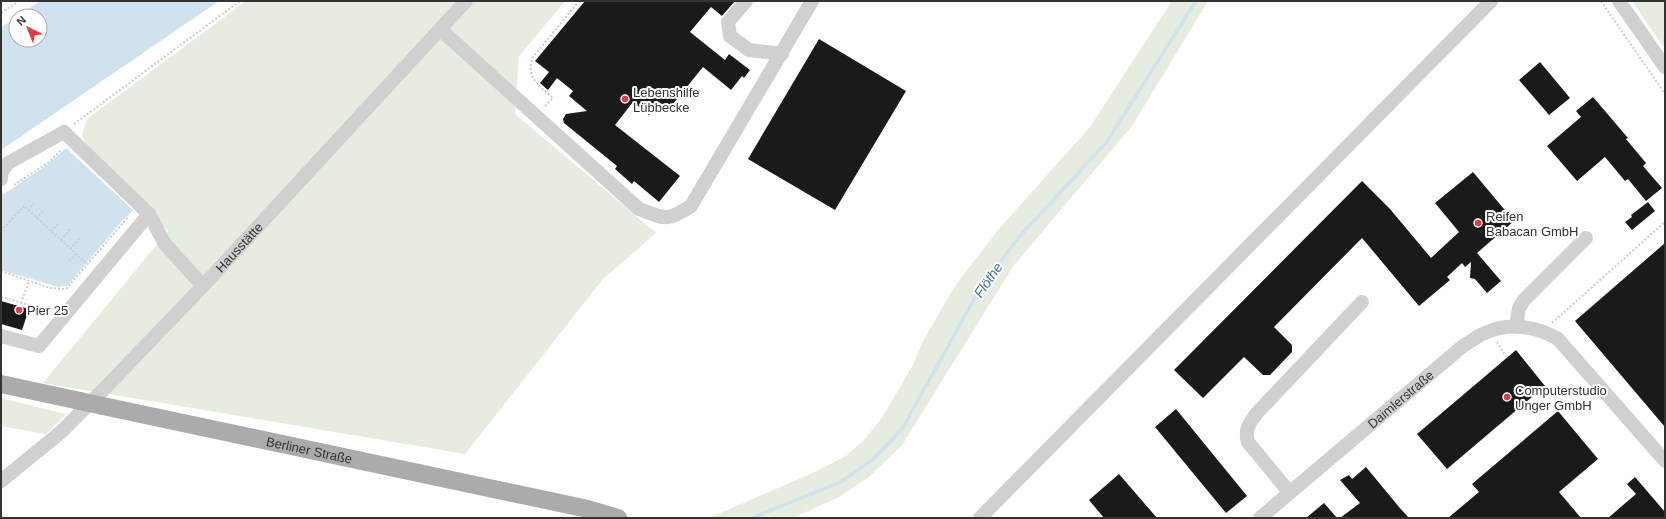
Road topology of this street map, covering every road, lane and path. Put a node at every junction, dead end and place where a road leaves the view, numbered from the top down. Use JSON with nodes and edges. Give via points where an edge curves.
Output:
{"nodes":[{"id":1,"x":19,"y":1,"type":"edge"},
{"id":2,"x":240,"y":1,"type":"edge"},
{"id":3,"x":466,"y":1,"type":"edge"},
{"id":4,"x":579,"y":1,"type":"edge"},
{"id":5,"x":746,"y":1,"type":"edge"},
{"id":6,"x":812,"y":1,"type":"edge"},
{"id":7,"x":1491,"y":1,"type":"edge"},
{"id":8,"x":1601,"y":1,"type":"edge"},
{"id":9,"x":1619,"y":1,"type":"edge"},
{"id":10,"x":1,"y":13,"type":"edge"},
{"id":11,"x":440,"y":30,"type":"junction"},
{"id":12,"x":782,"y":54,"type":"junction"},
{"id":13,"x":1665,"y":67,"type":"edge"},
{"id":14,"x":1665,"y":94,"type":"edge"},
{"id":15,"x":536,"y":116,"type":"junction"},
{"id":16,"x":64,"y":132,"type":"junction"},
{"id":17,"x":65,"y":147,"type":"dead end"},
{"id":18,"x":1,"y":179,"type":"edge"},
{"id":19,"x":14,"y":185,"type":"dead end"},
{"id":20,"x":34,"y":203,"type":"dead end"},
{"id":21,"x":28,"y":210,"type":"junction"},
{"id":22,"x":43,"y":211,"type":"dead end"},
{"id":23,"x":134,"y":212,"type":"dead end"},
{"id":24,"x":149,"y":214,"type":"junction"},
{"id":25,"x":132,"y":217,"type":"dead end"},
{"id":26,"x":36,"y":218,"type":"junction"},
{"id":27,"x":1665,"y":222,"type":"edge"},
{"id":28,"x":129,"y":223,"type":"dead end"},
{"id":29,"x":58,"y":224,"type":"dead end"},
{"id":30,"x":71,"y":228,"type":"dead end"},
{"id":31,"x":51,"y":231,"type":"junction"},
{"id":32,"x":1,"y":232,"type":"edge"},
{"id":33,"x":81,"y":237,"type":"dead end"},
{"id":34,"x":1586,"y":238,"type":"dead end"},
{"id":35,"x":60,"y":240,"type":"junction"},
{"id":36,"x":70,"y":249,"type":"junction"},
{"id":37,"x":76,"y":254,"type":"junction"},
{"id":38,"x":69,"y":261,"type":"dead end"},
{"id":39,"x":88,"y":265,"type":"junction"},
{"id":40,"x":1,"y":271,"type":"edge"},
{"id":41,"x":29,"y":281,"type":"junction"},
{"id":42,"x":203,"y":286,"type":"junction"},
{"id":43,"x":1,"y":297,"type":"edge"},
{"id":44,"x":1362,"y":302,"type":"dead end"},
{"id":45,"x":21,"y":303,"type":"junction"},
{"id":46,"x":64,"y":316,"type":"junction"},
{"id":47,"x":1516,"y":327,"type":"junction"},
{"id":48,"x":1490,"y":331,"type":"junction"},
{"id":49,"x":1542,"y":332,"type":"junction"},
{"id":50,"x":1,"y":336,"type":"edge"},
{"id":51,"x":1507,"y":358,"type":"dead end"},
{"id":52,"x":1,"y":384,"type":"edge"},
{"id":53,"x":1665,"y":461,"type":"edge"},
{"id":54,"x":1,"y":481,"type":"edge"},
{"id":55,"x":1289,"y":492,"type":"junction"},
{"id":56,"x":618,"y":518,"type":"edge"},
{"id":57,"x":980,"y":518,"type":"edge"},
{"id":58,"x":1260,"y":518,"type":"edge"}],
"edges":[{"from":1,"to":10,"type":"path"},
{"from":2,"to":16,"type":"path"},
{"from":3,"to":11,"type":"street","name":"Hausstätte"},
{"from":4,"to":15,"type":"path","via":[[530,64],[533,80],[552,98]]},
{"from":5,"to":12,"type":"street","via":[[728,22],[730,36],[749,50]]},
{"from":6,"to":12,"type":"street"},
{"from":7,"to":57,"type":"street"},
{"from":8,"to":14,"type":"path"},
{"from":9,"to":13,"type":"street"},
{"from":11,"to":15,"type":"street"},
{"from":11,"to":42,"type":"street","name":"Hausstätte"},
{"from":12,"to":15,"type":"street","via":[[691,206],[674,217],[661,217],[639,209]]},
{"from":16,"to":18,"type":"street","via":[[8,163]]},
{"from":16,"to":24,"type":"street"},
{"from":17,"to":19,"type":"path","via":[[49,162]]},
{"from":20,"to":21,"type":"path"},
{"from":21,"to":26,"type":"path"},
{"from":21,"to":32,"type":"path","via":[[24,206]]},
{"from":22,"to":26,"type":"path"},
{"from":23,"to":39,"type":"path"},
{"from":24,"to":42,"type":"street","via":[[165,244]]},
{"from":24,"to":46,"type":"street"},
{"from":25,"to":28,"type":"path"},
{"from":26,"to":31,"type":"path"},
{"from":27,"to":49,"type":"path"},
{"from":29,"to":31,"type":"path"},
{"from":30,"to":35,"type":"path"},
{"from":31,"to":35,"type":"path"},
{"from":33,"to":36,"type":"path"},
{"from":34,"to":47,"type":"street","via":[[1524,300],[1519,308]]},
{"from":35,"to":36,"type":"path"},
{"from":36,"to":37,"type":"path"},
{"from":37,"to":38,"type":"path"},
{"from":37,"to":39,"type":"path"},
{"from":39,"to":41,"type":"path","via":[[66,289]]},
{"from":40,"to":41,"type":"path"},
{"from":41,"to":45,"type":"path"},
{"from":42,"to":54,"type":"street","name":"Hausstätte","via":[[61,432]]},
{"from":43,"to":45,"type":"path"},
{"from":44,"to":55,"type":"street","via":[[1257,413],[1248,428],[1248,442]]},
{"from":45,"to":46,"type":"path"},
{"from":46,"to":50,"type":"street","via":[[39,346]]},
{"from":47,"to":48,"type":"street","name":"Daimlerstraße"},
{"from":47,"to":49,"type":"street","name":"Daimlerstraße"},
{"from":48,"to":51,"type":"path"},
{"from":48,"to":55,"type":"street","name":"Daimlerstraße","via":[[1464,346]]},
{"from":49,"to":53,"type":"street","name":"Daimlerstraße","via":[[1558,339]]},
{"from":52,"to":56,"type":"main road","name":"Berliner Straße","bridge":true,"via":[[565,504]]},
{"from":55,"to":58,"type":"street","name":"Daimlerstraße"}]}
